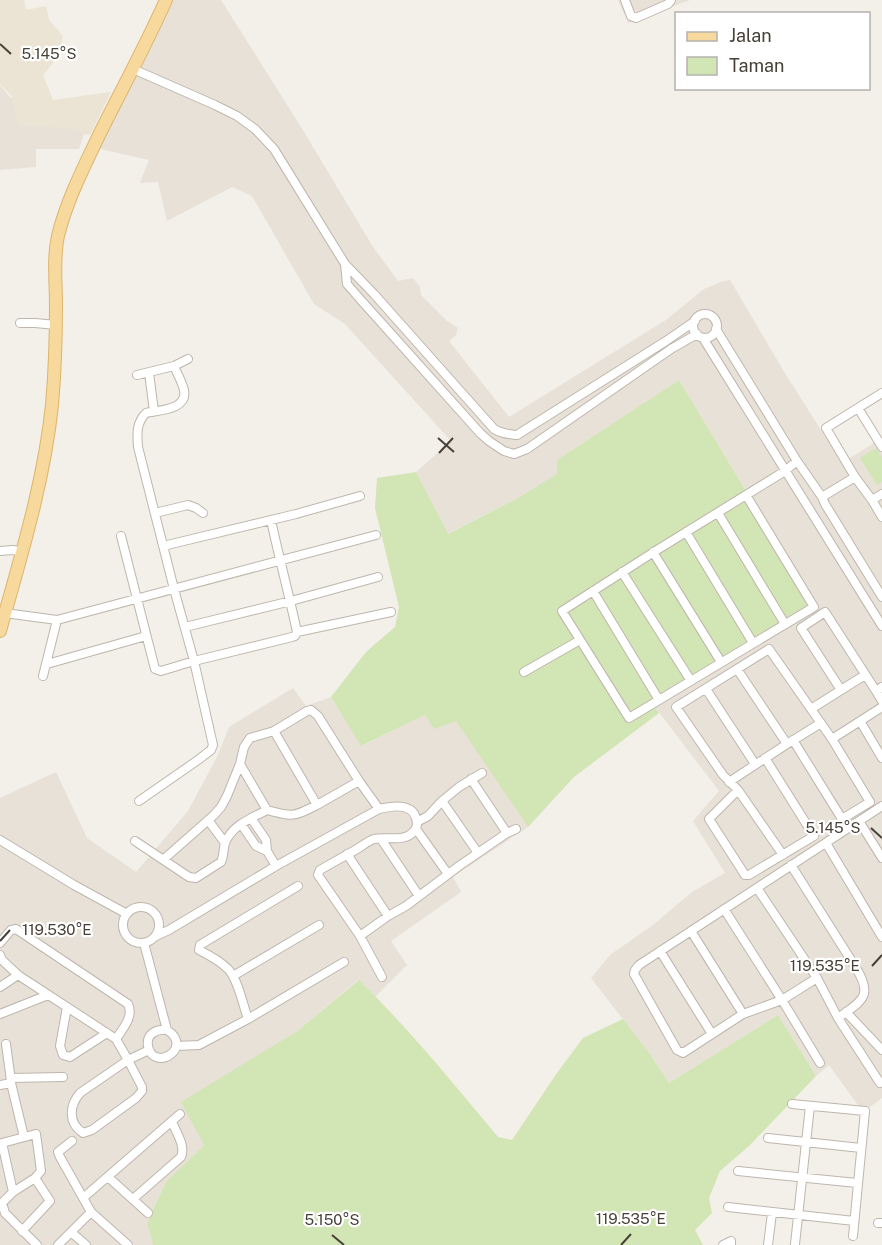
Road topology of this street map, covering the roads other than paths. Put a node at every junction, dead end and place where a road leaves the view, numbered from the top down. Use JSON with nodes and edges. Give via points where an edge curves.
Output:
{"nodes":[{"id":1,"x":166,"y":0,"type":"edge"},
{"id":2,"x":625,"y":0,"type":"edge"},
{"id":3,"x":671,"y":0,"type":"edge"},
{"id":4,"x":133,"y":69,"type":"junction"},
{"id":5,"x":345,"y":264,"type":"junction"},
{"id":6,"x":695,"y":321,"type":"junction"},
{"id":7,"x":20,"y":323,"type":"dead end"},
{"id":8,"x":56,"y":325,"type":"junction"},
{"id":9,"x":716,"y":329,"type":"junction"},
{"id":10,"x":700,"y":336,"type":"junction"},
{"id":11,"x":188,"y":359,"type":"dead end"},
{"id":12,"x":174,"y":366,"type":"junction"},
{"id":13,"x":148,"y":374,"type":"junction"},
{"id":14,"x":137,"y":375,"type":"dead end"},
{"id":15,"x":882,"y":393,"type":"edge"},
{"id":16,"x":858,"y":408,"type":"junction"},
{"id":17,"x":154,"y":411,"type":"junction"},
{"id":18,"x":882,"y":447,"type":"edge"},
{"id":19,"x":797,"y":461,"type":"junction"},
{"id":20,"x":785,"y":471,"type":"junction"},
{"id":21,"x":855,"y":477,"type":"junction"},
{"id":22,"x":882,"y":494,"type":"edge"},
{"id":23,"x":746,"y":495,"type":"junction"},
{"id":24,"x":360,"y":496,"type":"dead end"},
{"id":25,"x":872,"y":500,"type":"junction"},
{"id":26,"x":824,"y":501,"type":"junction"},
{"id":27,"x":155,"y":513,"type":"junction"},
{"id":28,"x":202,"y":513,"type":"dead end"},
{"id":29,"x":718,"y":513,"type":"junction"},
{"id":30,"x":813,"y":514,"type":"junction"},
{"id":31,"x":882,"y":518,"type":"edge"},
{"id":32,"x":271,"y":520,"type":"junction"},
{"id":33,"x":686,"y":532,"type":"junction"},
{"id":34,"x":376,"y":535,"type":"dead end"},
{"id":35,"x":121,"y":536,"type":"dead end"},
{"id":36,"x":163,"y":546,"type":"junction"},
{"id":37,"x":0,"y":551,"type":"edge"},
{"id":38,"x":23,"y":552,"type":"junction"},
{"id":39,"x":653,"y":552,"type":"junction"},
{"id":40,"x":279,"y":561,"type":"junction"},
{"id":41,"x":622,"y":572,"type":"junction"},
{"id":42,"x":378,"y":578,"type":"dead end"},
{"id":43,"x":174,"y":589,"type":"junction"},
{"id":44,"x":593,"y":591,"type":"junction"},
{"id":45,"x":882,"y":597,"type":"edge"},
{"id":46,"x":136,"y":599,"type":"junction"},
{"id":47,"x":291,"y":601,"type":"junction"},
{"id":48,"x":391,"y":612,"type":"dead end"},
{"id":49,"x":5,"y":613,"type":"junction"},
{"id":50,"x":57,"y":620,"type":"junction"},
{"id":51,"x":785,"y":624,"type":"junction"},
{"id":52,"x":882,"y":626,"type":"edge"},
{"id":53,"x":185,"y":627,"type":"junction"},
{"id":54,"x":0,"y":631,"type":"edge"},
{"id":55,"x":297,"y":632,"type":"junction"},
{"id":56,"x":146,"y":636,"type":"junction"},
{"id":57,"x":580,"y":640,"type":"junction"},
{"id":58,"x":753,"y":643,"type":"junction"},
{"id":59,"x":194,"y":661,"type":"junction"},
{"id":60,"x":721,"y":662,"type":"junction"},
{"id":61,"x":47,"y":664,"type":"junction"},
{"id":62,"x":737,"y":669,"type":"junction"},
{"id":63,"x":524,"y":672,"type":"dead end"},
{"id":64,"x":865,"y":675,"type":"junction"},
{"id":65,"x":43,"y":676,"type":"dead end"},
{"id":66,"x":691,"y":681,"type":"junction"},
{"id":67,"x":706,"y":689,"type":"junction"},
{"id":68,"x":879,"y":689,"type":"edge"},
{"id":69,"x":841,"y":690,"type":"junction"},
{"id":70,"x":659,"y":700,"type":"junction"},
{"id":71,"x":882,"y":701,"type":"edge"},
{"id":72,"x":882,"y":708,"type":"edge"},
{"id":73,"x":811,"y":709,"type":"junction"},
{"id":74,"x":860,"y":721,"type":"junction"},
{"id":75,"x":821,"y":723,"type":"junction"},
{"id":76,"x":274,"y":731,"type":"junction"},
{"id":77,"x":832,"y":739,"type":"junction"},
{"id":78,"x":790,"y":742,"type":"junction"},
{"id":79,"x":765,"y":758,"type":"junction"},
{"id":80,"x":882,"y":758,"type":"edge"},
{"id":81,"x":240,"y":764,"type":"junction"},
{"id":82,"x":755,"y":764,"type":"junction"},
{"id":83,"x":482,"y":772,"type":"dead end"},
{"id":84,"x":471,"y":778,"type":"junction"},
{"id":85,"x":359,"y":781,"type":"junction"},
{"id":86,"x":729,"y":782,"type":"junction"},
{"id":87,"x":738,"y":790,"type":"junction"},
{"id":88,"x":139,"y":801,"type":"dead end"},
{"id":89,"x":442,"y":801,"type":"junction"},
{"id":90,"x":317,"y":805,"type":"junction"},
{"id":91,"x":882,"y":806,"type":"edge"},
{"id":92,"x":379,"y":809,"type":"junction"},
{"id":93,"x":267,"y":810,"type":"junction"},
{"id":94,"x":251,"y":818,"type":"junction"},
{"id":95,"x":208,"y":820,"type":"junction"},
{"id":96,"x":859,"y":821,"type":"junction"},
{"id":97,"x":241,"y":825,"type":"junction"},
{"id":98,"x":416,"y":825,"type":"junction"},
{"id":99,"x":516,"y":830,"type":"dead end"},
{"id":100,"x":507,"y":833,"type":"junction"},
{"id":101,"x":381,"y":839,"type":"junction"},
{"id":102,"x":0,"y":840,"type":"edge"},
{"id":103,"x":135,"y":841,"type":"dead end"},
{"id":104,"x":225,"y":843,"type":"junction"},
{"id":105,"x":826,"y":843,"type":"junction"},
{"id":106,"x":267,"y":851,"type":"junction"},
{"id":107,"x":478,"y":853,"type":"junction"},
{"id":108,"x":347,"y":854,"type":"junction"},
{"id":109,"x":783,"y":855,"type":"junction"},
{"id":110,"x":882,"y":858,"type":"edge"},
{"id":111,"x":164,"y":859,"type":"junction"},
{"id":112,"x":276,"y":866,"type":"junction"},
{"id":113,"x":791,"y":866,"type":"junction"},
{"id":114,"x":448,"y":874,"type":"junction"},
{"id":115,"x":298,"y":885,"type":"dead end"},
{"id":116,"x":757,"y":888,"type":"junction"},
{"id":117,"x":419,"y":896,"type":"junction"},
{"id":118,"x":724,"y":909,"type":"junction"},
{"id":119,"x":126,"y":914,"type":"junction"},
{"id":120,"x":388,"y":916,"type":"junction"},
{"id":121,"x":319,"y":925,"type":"dead end"},
{"id":122,"x":691,"y":931,"type":"junction"},
{"id":123,"x":156,"y":936,"type":"junction"},
{"id":124,"x":360,"y":936,"type":"junction"},
{"id":125,"x":882,"y":937,"type":"edge"},
{"id":126,"x":0,"y":943,"type":"edge"},
{"id":127,"x":144,"y":943,"type":"junction"},
{"id":128,"x":660,"y":951,"type":"junction"},
{"id":129,"x":0,"y":955,"type":"edge"},
{"id":130,"x":344,"y":962,"type":"dead end"},
{"id":131,"x":18,"y":975,"type":"junction"},
{"id":132,"x":233,"y":976,"type":"junction"},
{"id":133,"x":382,"y":977,"type":"dead end"},
{"id":134,"x":817,"y":978,"type":"junction"},
{"id":135,"x":0,"y":987,"type":"edge"},
{"id":136,"x":48,"y":995,"type":"junction"},
{"id":137,"x":782,"y":1000,"type":"junction"},
{"id":138,"x":67,"y":1007,"type":"junction"},
{"id":139,"x":846,"y":1012,"type":"junction"},
{"id":140,"x":0,"y":1014,"type":"edge"},
{"id":141,"x":743,"y":1014,"type":"junction"},
{"id":142,"x":838,"y":1018,"type":"junction"},
{"id":143,"x":248,"y":1019,"type":"junction"},
{"id":144,"x":167,"y":1030,"type":"junction"},
{"id":145,"x":107,"y":1033,"type":"junction"},
{"id":146,"x":712,"y":1034,"type":"junction"},
{"id":147,"x":116,"y":1039,"type":"junction"},
{"id":148,"x":6,"y":1044,"type":"dead end"},
{"id":149,"x":176,"y":1046,"type":"junction"},
{"id":150,"x":149,"y":1050,"type":"junction"},
{"id":151,"x":882,"y":1050,"type":"edge"},
{"id":152,"x":128,"y":1060,"type":"junction"},
{"id":153,"x":820,"y":1063,"type":"dead end"},
{"id":154,"x":63,"y":1077,"type":"dead end"},
{"id":155,"x":11,"y":1080,"type":"junction"},
{"id":156,"x":882,"y":1082,"type":"edge"},
{"id":157,"x":0,"y":1085,"type":"edge"},
{"id":158,"x":792,"y":1104,"type":"dead end"},
{"id":159,"x":810,"y":1106,"type":"junction"},
{"id":160,"x":180,"y":1114,"type":"dead end"},
{"id":161,"x":172,"y":1122,"type":"junction"},
{"id":162,"x":24,"y":1137,"type":"junction"},
{"id":163,"x":768,"y":1138,"type":"dead end"},
{"id":164,"x":72,"y":1141,"type":"dead end"},
{"id":165,"x":806,"y":1142,"type":"junction"},
{"id":166,"x":1,"y":1143,"type":"edge"},
{"id":167,"x":861,"y":1148,"type":"junction"},
{"id":168,"x":738,"y":1172,"type":"dead end"},
{"id":169,"x":108,"y":1177,"type":"junction"},
{"id":170,"x":35,"y":1178,"type":"junction"},
{"id":171,"x":802,"y":1178,"type":"junction"},
{"id":172,"x":857,"y":1184,"type":"junction"},
{"id":173,"x":13,"y":1192,"type":"junction"},
{"id":174,"x":83,"y":1198,"type":"junction"},
{"id":175,"x":133,"y":1199,"type":"junction"},
{"id":176,"x":728,"y":1208,"type":"dead end"},
{"id":177,"x":91,"y":1212,"type":"junction"},
{"id":178,"x":148,"y":1213,"type":"dead end"},
{"id":179,"x":772,"y":1213,"type":"junction"},
{"id":180,"x":798,"y":1216,"type":"junction"},
{"id":181,"x":854,"y":1221,"type":"junction"},
{"id":182,"x":22,"y":1231,"type":"junction"},
{"id":183,"x":71,"y":1232,"type":"junction"},
{"id":184,"x":853,"y":1236,"type":"dead end"},
{"id":185,"x":37,"y":1245,"type":"edge"},
{"id":186,"x":58,"y":1245,"type":"edge"},
{"id":187,"x":86,"y":1245,"type":"edge"},
{"id":188,"x":128,"y":1245,"type":"edge"},
{"id":189,"x":723,"y":1245,"type":"edge"},
{"id":190,"x":731,"y":1245,"type":"edge"},
{"id":191,"x":768,"y":1245,"type":"edge"},
{"id":192,"x":795,"y":1245,"type":"edge"}],
"edges":[{"from":1,"to":4,"type":"main road"},
{"from":2,"to":3,"type":"street","via":[[631,16],[636,18]]},
{"from":4,"to":5,"type":"street","via":[[215,105],[255,129],[274,149]]},
{"from":4,"to":8,"type":"main road","via":[[76,184],[59,234]]},
{"from":5,"to":6,"type":"street","via":[[494,429],[504,434],[517,435]]},
{"from":5,"to":10,"type":"street","via":[[347,284],[480,433],[504,452],[514,454],[527,449],[671,349]]},
{"from":6,"to":9,"type":"street","via":[[703,314],[710,315]]},
{"from":6,"to":10,"type":"street","via":[[694,328]]},
{"from":7,"to":8,"type":"street"},
{"from":8,"to":38,"type":"main road","via":[[45,457]]},
{"from":9,"to":10,"type":"street","via":[[711,336]]},
{"from":9,"to":19,"type":"street"},
{"from":10,"to":20,"type":"street"},
{"from":11,"to":12,"type":"street"},
{"from":12,"to":13,"type":"street"},
{"from":12,"to":17,"type":"street","via":[[184,391],[181,402]]},
{"from":13,"to":14,"type":"street"},
{"from":13,"to":17,"type":"street"},
{"from":15,"to":16,"type":"street"},
{"from":16,"to":18,"type":"street"},
{"from":16,"to":21,"type":"street","via":[[826,428]]},
{"from":17,"to":27,"type":"street","via":[[140,419],[137,434]]},
{"from":19,"to":20,"type":"street"},
{"from":19,"to":26,"type":"street"},
{"from":20,"to":23,"type":"street"},
{"from":20,"to":30,"type":"street"},
{"from":21,"to":25,"type":"street"},
{"from":21,"to":26,"type":"street"},
{"from":22,"to":25,"type":"street"},
{"from":23,"to":29,"type":"street"},
{"from":23,"to":51,"type":"street","via":[[814,607]]},
{"from":24,"to":32,"type":"street"},
{"from":25,"to":31,"type":"street"},
{"from":26,"to":30,"type":"street"},
{"from":26,"to":45,"type":"street"},
{"from":27,"to":28,"type":"street","via":[[188,505]]},
{"from":27,"to":36,"type":"street"},
{"from":29,"to":33,"type":"street"},
{"from":29,"to":51,"type":"street"},
{"from":30,"to":52,"type":"street"},
{"from":32,"to":36,"type":"street"},
{"from":32,"to":40,"type":"street"},
{"from":33,"to":39,"type":"street"},
{"from":33,"to":58,"type":"street"},
{"from":34,"to":40,"type":"street"},
{"from":35,"to":46,"type":"street"},
{"from":36,"to":43,"type":"street"},
{"from":37,"to":38,"type":"street"},
{"from":38,"to":49,"type":"main road"},
{"from":39,"to":41,"type":"street"},
{"from":39,"to":60,"type":"street"},
{"from":40,"to":43,"type":"street"},
{"from":40,"to":47,"type":"street"},
{"from":41,"to":44,"type":"street"},
{"from":41,"to":66,"type":"street"},
{"from":42,"to":47,"type":"street"},
{"from":43,"to":46,"type":"street"},
{"from":43,"to":53,"type":"street"},
{"from":44,"to":57,"type":"street","via":[[562,611]]},
{"from":44,"to":70,"type":"street"},
{"from":46,"to":50,"type":"street"},
{"from":46,"to":56,"type":"street"},
{"from":47,"to":53,"type":"street"},
{"from":47,"to":55,"type":"street"},
{"from":48,"to":55,"type":"street"},
{"from":49,"to":50,"type":"street"},
{"from":49,"to":54,"type":"main road"},
{"from":50,"to":61,"type":"street"},
{"from":51,"to":58,"type":"street"},
{"from":53,"to":59,"type":"street"},
{"from":55,"to":59,"type":"street","via":[[292,637]]},
{"from":56,"to":59,"type":"street","via":[[155,669],[161,671]]},
{"from":56,"to":61,"type":"street"},
{"from":57,"to":63,"type":"street"},
{"from":57,"to":70,"type":"street","via":[[629,718]]},
{"from":58,"to":60,"type":"street"},
{"from":59,"to":88,"type":"street","via":[[213,745]]},
{"from":60,"to":66,"type":"street"},
{"from":61,"to":65,"type":"street"},
{"from":62,"to":67,"type":"street"},
{"from":62,"to":73,"type":"street","via":[[769,649]]},
{"from":62,"to":78,"type":"street"},
{"from":64,"to":68,"type":"street"},
{"from":64,"to":69,"type":"street"},
{"from":64,"to":69,"type":"street","via":[[825,612],[801,628]]},
{"from":66,"to":70,"type":"street"},
{"from":67,"to":82,"type":"street"},
{"from":67,"to":86,"type":"street","via":[[676,707]]},
{"from":68,"to":71,"type":"street"},
{"from":69,"to":73,"type":"street"},
{"from":72,"to":74,"type":"street"},
{"from":73,"to":75,"type":"street"},
{"from":74,"to":77,"type":"street"},
{"from":74,"to":80,"type":"street"},
{"from":75,"to":77,"type":"street"},
{"from":75,"to":78,"type":"street"},
{"from":76,"to":81,"type":"street","via":[[250,738]]},
{"from":76,"to":85,"type":"street","via":[[311,710]]},
{"from":76,"to":90,"type":"street"},
{"from":77,"to":78,"type":"street","via":[[870,802],[842,819]]},
{"from":78,"to":79,"type":"street"},
{"from":79,"to":82,"type":"street"},
{"from":79,"to":109,"type":"street","via":[[814,836]]},
{"from":81,"to":93,"type":"street"},
{"from":81,"to":95,"type":"street","via":[[221,807]]},
{"from":82,"to":86,"type":"street"},
{"from":83,"to":84,"type":"street"},
{"from":84,"to":89,"type":"street"},
{"from":84,"to":100,"type":"street"},
{"from":85,"to":90,"type":"street"},
{"from":85,"to":92,"type":"street"},
{"from":86,"to":87,"type":"street"},
{"from":87,"to":109,"type":"street"},
{"from":87,"to":109,"type":"street","via":[[709,819],[745,875]]},
{"from":89,"to":98,"type":"street"},
{"from":89,"to":107,"type":"street"},
{"from":90,"to":93,"type":"street","via":[[297,815]]},
{"from":91,"to":96,"type":"street"},
{"from":92,"to":98,"type":"street","via":[[410,809]]},
{"from":92,"to":112,"type":"street"},
{"from":93,"to":94,"type":"street"},
{"from":94,"to":97,"type":"street"},
{"from":94,"to":106,"type":"street","via":[[266,840]]},
{"from":95,"to":104,"type":"street"},
{"from":95,"to":111,"type":"street"},
{"from":96,"to":105,"type":"street"},
{"from":96,"to":110,"type":"street"},
{"from":97,"to":104,"type":"street"},
{"from":97,"to":106,"type":"street","via":[[256,846]]},
{"from":98,"to":101,"type":"street","via":[[408,836]]},
{"from":98,"to":114,"type":"street"},
{"from":99,"to":100,"type":"street"},
{"from":100,"to":107,"type":"street"},
{"from":101,"to":108,"type":"street"},
{"from":101,"to":117,"type":"street"},
{"from":102,"to":119,"type":"street"},
{"from":103,"to":111,"type":"street"},
{"from":104,"to":111,"type":"street","via":[[221,862],[196,878]]},
{"from":105,"to":113,"type":"street"},
{"from":105,"to":125,"type":"street"},
{"from":106,"to":112,"type":"street"},
{"from":107,"to":114,"type":"street"},
{"from":108,"to":120,"type":"street"},
{"from":108,"to":124,"type":"street","via":[[318,875]]},
{"from":112,"to":123,"type":"street"},
{"from":113,"to":116,"type":"street"},
{"from":113,"to":139,"type":"street","via":[[864,984],[863,997]]},
{"from":114,"to":117,"type":"street"},
{"from":115,"to":132,"type":"street","via":[[200,945],[199,950]]},
{"from":116,"to":118,"type":"street"},
{"from":116,"to":134,"type":"street"},
{"from":117,"to":120,"type":"street"},
{"from":118,"to":122,"type":"street"},
{"from":118,"to":137,"type":"street"},
{"from":119,"to":123,"type":"street","via":[[139,906],[153,910],[160,922]]},
{"from":119,"to":127,"type":"street","via":[[123,927],[127,936]]},
{"from":120,"to":124,"type":"street"},
{"from":121,"to":132,"type":"street"},
{"from":122,"to":128,"type":"street"},
{"from":122,"to":141,"type":"street"},
{"from":123,"to":127,"type":"street"},
{"from":124,"to":133,"type":"street"},
{"from":126,"to":147,"type":"street","via":[[16,929],[128,1004],[130,1016]]},
{"from":127,"to":144,"type":"street"},
{"from":128,"to":146,"type":"street"},
{"from":128,"to":146,"type":"street","via":[[639,965],[634,974],[678,1050],[683,1053]]},
{"from":129,"to":131,"type":"street"},
{"from":130,"to":143,"type":"street"},
{"from":131,"to":135,"type":"street"},
{"from":131,"to":136,"type":"street"},
{"from":132,"to":143,"type":"street"},
{"from":134,"to":137,"type":"street"},
{"from":134,"to":142,"type":"street"},
{"from":136,"to":138,"type":"street"},
{"from":136,"to":140,"type":"street"},
{"from":137,"to":141,"type":"street"},
{"from":137,"to":153,"type":"street"},
{"from":138,"to":145,"type":"street"},
{"from":138,"to":145,"type":"street","via":[[60,1046],[63,1055],[69,1057]]},
{"from":139,"to":142,"type":"street"},
{"from":139,"to":151,"type":"street"},
{"from":141,"to":146,"type":"street"},
{"from":142,"to":156,"type":"street"},
{"from":143,"to":149,"type":"street","via":[[199,1045]]},
{"from":144,"to":149,"type":"street"},
{"from":144,"to":150,"type":"street","via":[[149,1037]]},
{"from":145,"to":147,"type":"street"},
{"from":147,"to":152,"type":"street"},
{"from":148,"to":155,"type":"street"},
{"from":149,"to":150,"type":"street","via":[[165,1058]]},
{"from":150,"to":152,"type":"street"},
{"from":152,"to":152,"type":"street","via":[[75,1099],[71,1115],[83,1133],[92,1131],[142,1091]]},
{"from":154,"to":155,"type":"street"},
{"from":155,"to":157,"type":"street"},
{"from":155,"to":162,"type":"street"},
{"from":158,"to":159,"type":"street"},
{"from":159,"to":165,"type":"street"},
{"from":159,"to":167,"type":"street","via":[[865,1111]]},
{"from":160,"to":161,"type":"street"},
{"from":161,"to":169,"type":"street"},
{"from":161,"to":175,"type":"street","via":[[183,1148],[181,1157]]},
{"from":162,"to":166,"type":"street"},
{"from":162,"to":170,"type":"street","via":[[36,1134],[41,1171]]},
{"from":163,"to":165,"type":"street"},
{"from":164,"to":174,"type":"street","via":[[58,1152]]},
{"from":165,"to":167,"type":"street"},
{"from":165,"to":171,"type":"street"},
{"from":166,"to":173,"type":"street"},
{"from":167,"to":172,"type":"street"},
{"from":168,"to":171,"type":"street"},
{"from":169,"to":174,"type":"street"},
{"from":169,"to":175,"type":"street"},
{"from":170,"to":173,"type":"street"},
{"from":170,"to":182,"type":"street","via":[[50,1201]]},
{"from":171,"to":172,"type":"street"},
{"from":171,"to":180,"type":"street"},
{"from":172,"to":181,"type":"street"},
{"from":173,"to":182,"type":"street","via":[[2,1203],[5,1213]]},
{"from":174,"to":177,"type":"street"},
{"from":175,"to":178,"type":"street"},
{"from":176,"to":179,"type":"street"},
{"from":177,"to":183,"type":"street"},
{"from":177,"to":188,"type":"street"},
{"from":179,"to":180,"type":"street"},
{"from":179,"to":191,"type":"street"},
{"from":180,"to":181,"type":"street"},
{"from":180,"to":192,"type":"street"},
{"from":181,"to":184,"type":"street"},
{"from":182,"to":185,"type":"street"},
{"from":183,"to":186,"type":"street"},
{"from":183,"to":187,"type":"street"},
{"from":189,"to":190,"type":"street","via":[[731,1241]]}]}
